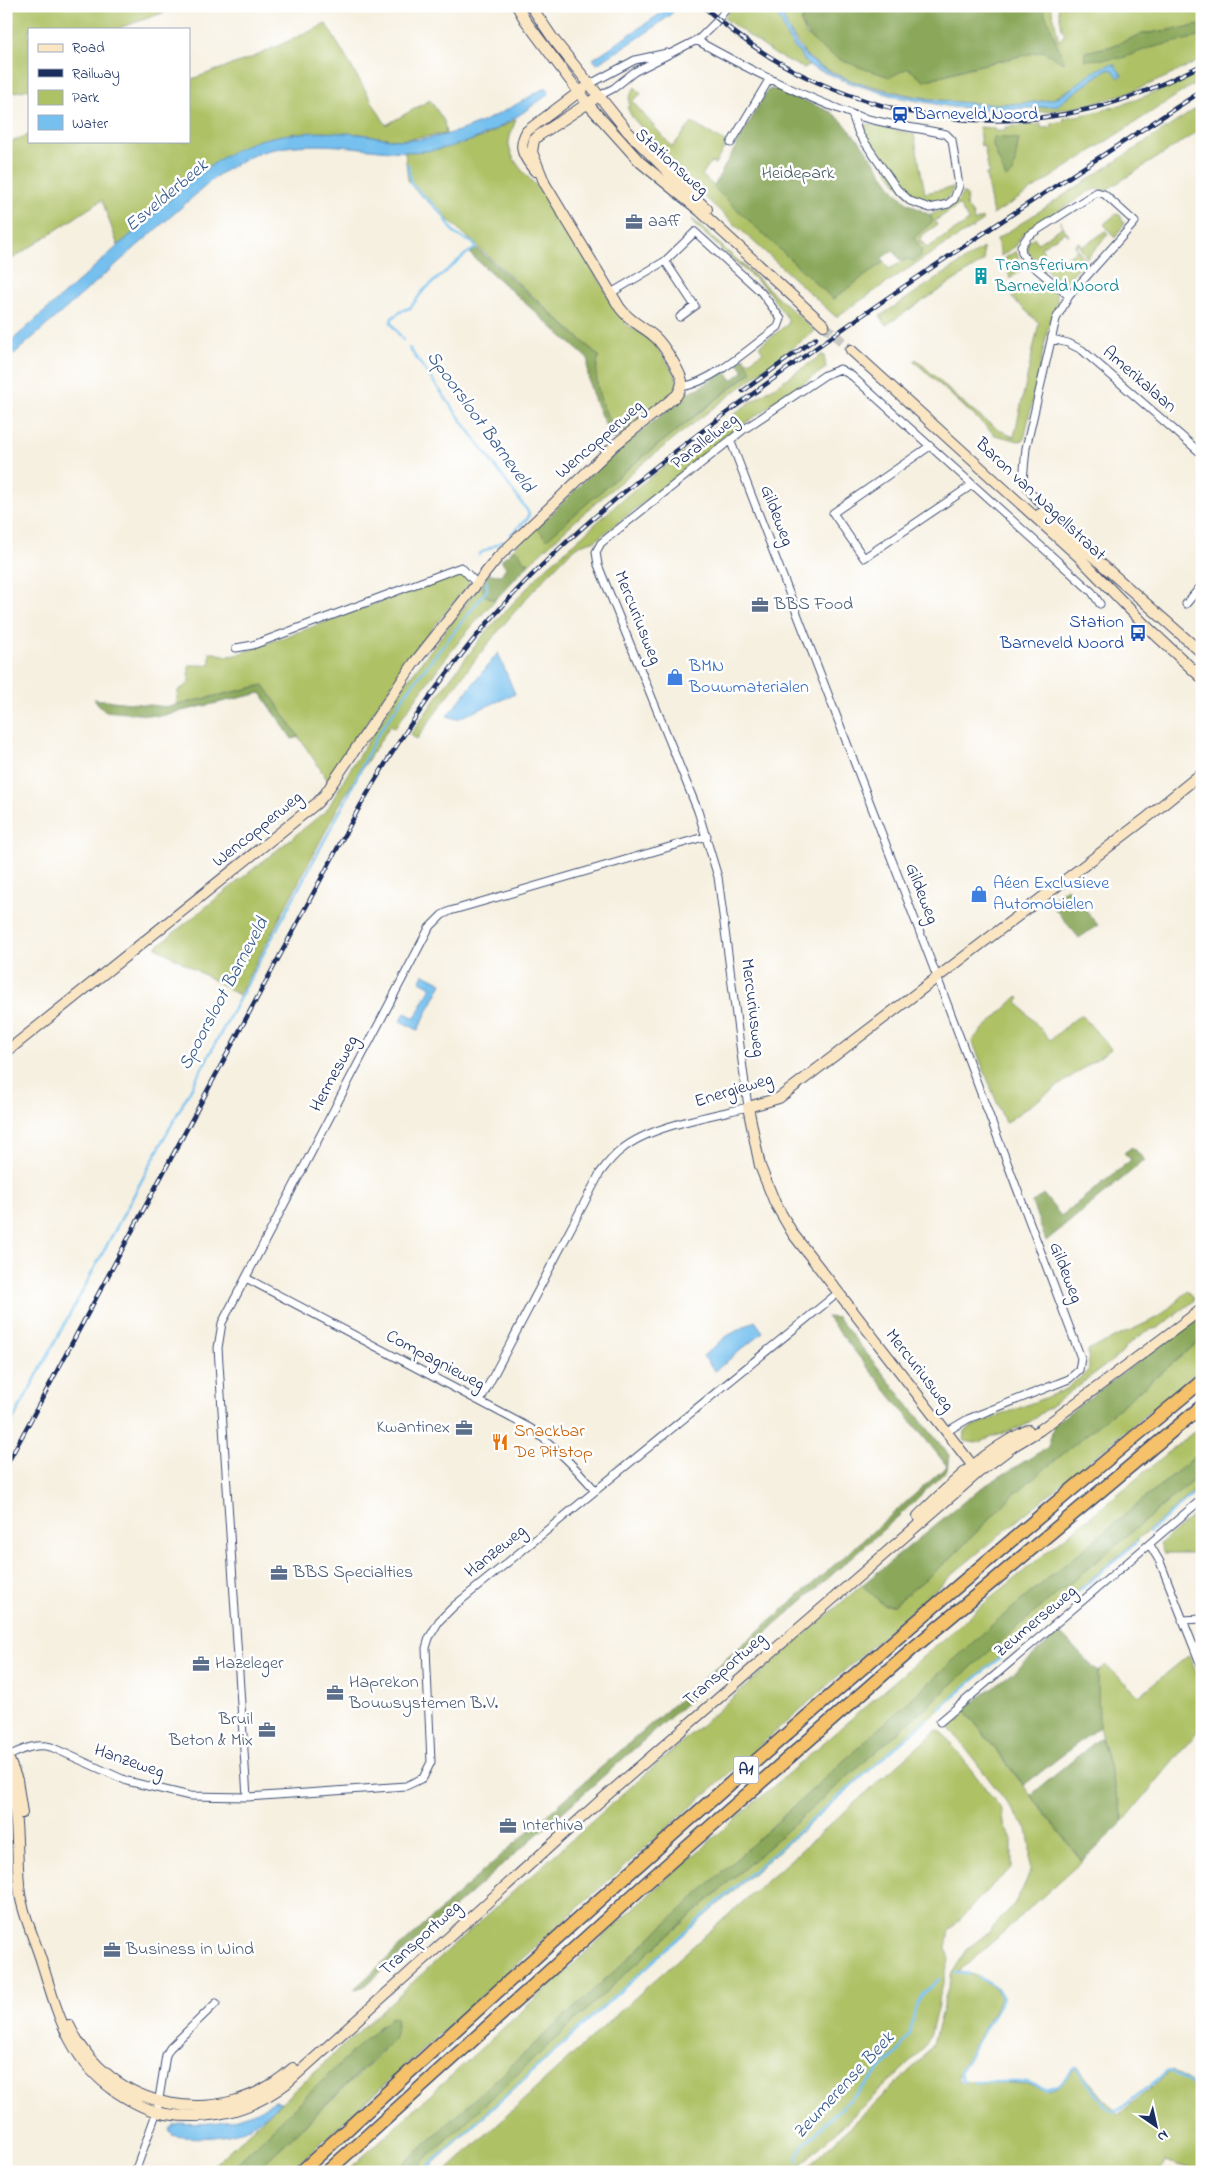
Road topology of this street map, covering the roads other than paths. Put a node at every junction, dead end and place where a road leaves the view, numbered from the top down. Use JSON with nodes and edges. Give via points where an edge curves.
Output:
{"nodes":[{"id":1,"x":517,"y":6,"type":"edge"},
{"id":2,"x":531,"y":6,"type":"edge"},
{"id":3,"x":728,"y":6,"type":"edge"},
{"id":4,"x":696,"y":40,"type":"junction"},
{"id":5,"x":675,"y":52,"type":"junction"},
{"id":6,"x":770,"y":78,"type":"junction"},
{"id":7,"x":590,"y":84,"type":"junction"},
{"id":8,"x":578,"y":92,"type":"junction"},
{"id":9,"x":599,"y":96,"type":"junction"},
{"id":10,"x":587,"y":103,"type":"junction"},
{"id":11,"x":852,"y":114,"type":"junction"},
{"id":12,"x":731,"y":143,"type":"dead end"},
{"id":13,"x":545,"y":184,"type":"junction"},
{"id":14,"x":665,"y":261,"type":"junction"},
{"id":15,"x":610,"y":293,"type":"junction"},
{"id":16,"x":1069,"y":296,"type":"junction"},
{"id":17,"x":680,"y":317,"type":"dead end"},
{"id":18,"x":1052,"y":339,"type":"junction"},
{"id":19,"x":682,"y":387,"type":"junction"},
{"id":20,"x":731,"y":442,"type":"junction"},
{"id":21,"x":930,"y":446,"type":"junction"},
{"id":22,"x":1202,"y":454,"type":"edge"},
{"id":23,"x":972,"y":485,"type":"junction"},
{"id":24,"x":1064,"y":531,"type":"junction"},
{"id":25,"x":597,"y":550,"type":"joint"},
{"id":26,"x":476,"y":583,"type":"junction"},
{"id":27,"x":1202,"y":585,"type":"edge"},
{"id":28,"x":1100,"y":604,"type":"dead end"},
{"id":29,"x":1186,"y":604,"type":"dead end"},
{"id":30,"x":236,"y":648,"type":"dead end"},
{"id":31,"x":1202,"y":653,"type":"edge"},
{"id":32,"x":1202,"y":678,"type":"edge"},
{"id":33,"x":1202,"y":764,"type":"edge"},
{"id":34,"x":1202,"y":772,"type":"edge"},
{"id":35,"x":1150,"y":816,"type":"junction"},
{"id":36,"x":707,"y":836,"type":"junction"},
{"id":37,"x":937,"y":977,"type":"junction"},
{"id":38,"x":6,"y":1052,"type":"edge"},
{"id":39,"x":748,"y":1107,"type":"junction"},
{"id":40,"x":246,"y":1278,"type":"junction"},
{"id":41,"x":838,"y":1293,"type":"junction"},
{"id":42,"x":1202,"y":1309,"type":"edge"},
{"id":43,"x":1081,"y":1358,"type":"joint"},
{"id":44,"x":1202,"y":1381,"type":"edge"},
{"id":45,"x":480,"y":1401,"type":"junction"},
{"id":46,"x":1202,"y":1406,"type":"edge"},
{"id":47,"x":946,"y":1432,"type":"junction"},
{"id":48,"x":976,"y":1469,"type":"junction"},
{"id":49,"x":595,"y":1490,"type":"junction"},
{"id":50,"x":1202,"y":1500,"type":"edge"},
{"id":51,"x":1150,"y":1545,"type":"junction"},
{"id":52,"x":1202,"y":1619,"type":"edge"},
{"id":53,"x":1182,"y":1620,"type":"junction"},
{"id":54,"x":1202,"y":1668,"type":"edge"},
{"id":55,"x":940,"y":1722,"type":"dead end"},
{"id":56,"x":7,"y":1755,"type":"edge"},
{"id":57,"x":6,"y":1774,"type":"edge"},
{"id":58,"x":247,"y":1797,"type":"junction"},
{"id":59,"x":216,"y":2003,"type":"dead end"},
{"id":60,"x":157,"y":2106,"type":"junction"},
{"id":61,"x":135,"y":2172,"type":"edge"},
{"id":62,"x":302,"y":2172,"type":"edge"},
{"id":63,"x":327,"y":2172,"type":"edge"}],
"edges":[{"from":1,"to":8,"type":"street","name":"Stationsweg"},
{"from":2,"to":7,"type":"street","name":"Stationsweg"},
{"from":3,"to":4,"type":"street","via":[[708,31]]},
{"from":4,"to":5,"type":"street"},
{"from":4,"to":6,"type":"street"},
{"from":5,"to":7,"type":"street","via":[[635,60]]},
{"from":5,"to":9,"type":"street","via":[[634,72]]},
{"from":6,"to":11,"type":"street"},
{"from":6,"to":12,"type":"street"},
{"from":7,"to":8,"type":"street"},
{"from":7,"to":9,"type":"street","name":"Stationsweg"},
{"from":8,"to":10,"type":"street","name":"Stationsweg"},
{"from":8,"to":13,"type":"street","via":[[527,131],[524,137],[524,158]]},
{"from":9,"to":10,"type":"street"},
{"from":9,"to":10,"type":"street","name":"Stationsweg","via":[[628,132],[678,183],[826,323],[640,162]]},
{"from":10,"to":13,"type":"street","via":[[534,140],[533,157]]},
{"from":11,"to":11,"type":"street","via":[[859,134],[902,195],[930,208],[942,207],[954,199],[959,186],[952,140],[946,134]]},
{"from":13,"to":15,"type":"street"},
{"from":14,"to":15,"type":"street"},
{"from":14,"to":17,"type":"street","via":[[695,306]]},
{"from":14,"to":19,"type":"street","name":"Wencopperweg","via":[[692,233],[698,233],[761,292],[781,319],[780,324],[710,376]]},
{"from":15,"to":19,"type":"street","via":[[629,320],[660,342],[682,379]]},
{"from":16,"to":16,"type":"street","via":[[1027,261],[1021,246],[1028,236],[1100,192],[1135,222]]},
{"from":16,"to":18,"type":"street","via":[[1059,311]]},
{"from":18,"to":22,"type":"street","name":"Amerikalaan","via":[[1082,350]]},
{"from":18,"to":24,"type":"street","name":"Baron van Nagellstraat","via":[[1026,448],[1023,480]]},
{"from":19,"to":26,"type":"street","name":"Wencopperweg","via":[[674,399],[616,444],[555,501]]},
{"from":20,"to":21,"type":"street","name":"Parallelweg","via":[[743,430],[816,380],[840,369]]},
{"from":20,"to":25,"type":"street","name":"Parallelweg","via":[[608,536]]},
{"from":20,"to":37,"type":"street","name":"Gildeweg"},
{"from":21,"to":23,"type":"street"},
{"from":21,"to":23,"type":"street","via":[[833,513],[864,558]]},
{"from":23,"to":28,"type":"street","via":[[1092,592]]},
{"from":24,"to":31,"type":"street","name":"Baron van Nagellstraat"},
{"from":24,"to":32,"type":"street","name":"Baron van Nagellstraat","via":[[1043,517],[854,348],[1078,556]]},
{"from":25,"to":36,"type":"street","name":"Mercuriusweg","via":[[598,565]]},
{"from":26,"to":30,"type":"street","via":[[461,567],[253,645]]},
{"from":26,"to":38,"type":"street","name":"Wencopperweg","via":[[414,663],[317,803]]},
{"from":27,"to":29,"type":"street"},
{"from":33,"to":35,"type":"street","name":"Energieweg"},
{"from":34,"to":35,"type":"street","name":"Energieweg"},
{"from":35,"to":37,"type":"street","name":"Energieweg"},
{"from":36,"to":39,"type":"street","name":"Mercuriusweg","via":[[718,878]]},
{"from":36,"to":40,"type":"street","name":"Hermesweg","via":[[450,911],[436,921],[429,928]]},
{"from":37,"to":39,"type":"street","name":"Energieweg","via":[[779,1098]]},
{"from":37,"to":43,"type":"street","name":"Gildeweg"},
{"from":39,"to":41,"type":"street","name":"Mercuriusweg","via":[[760,1166],[775,1203],[793,1234]]},
{"from":39,"to":45,"type":"street","name":"Energieweg","via":[[652,1133],[635,1140],[611,1159],[600,1173]]},
{"from":40,"to":45,"type":"street","name":"Compagnieweg"},
{"from":40,"to":58,"type":"street","name":"Hermesweg","via":[[222,1324],[218,1348]]},
{"from":41,"to":47,"type":"street","name":"Mercuriusweg"},
{"from":41,"to":49,"type":"street","name":"Hanzeweg"},
{"from":42,"to":48,"type":"street","via":[[1052,1419],[1010,1439]]},
{"from":43,"to":47,"type":"street","name":"Mercuriusweg","via":[[1079,1370],[1069,1379],[968,1419]]},
{"from":44,"to":62,"type":"highway","number":"A1","via":[[898,1635]]},
{"from":45,"to":49,"type":"street","name":"Compagnieweg","via":[[547,1440]]},
{"from":46,"to":63,"type":"highway","number":"A1","via":[[911,1650],[651,1879]]},
{"from":47,"to":48,"type":"street","name":"Mercuriusweg"},
{"from":48,"to":60,"type":"street","name":"Transportweg","via":[[287,2083],[265,2098],[229,2112],[195,2116]]},
{"from":49,"to":58,"type":"street","name":"Hanzeweg","via":[[438,1621],[426,1648],[432,1762],[423,1778],[406,1786]]},
{"from":50,"to":51,"type":"street","name":"Zeumerseweg"},
{"from":51,"to":53,"type":"street","via":[[1160,1562]]},
{"from":51,"to":55,"type":"street","name":"Zeumerseweg"},
{"from":52,"to":53,"type":"street"},
{"from":53,"to":54,"type":"street"},
{"from":56,"to":58,"type":"street","name":"Hanzeweg","via":[[41,1745],[52,1747],[120,1779],[173,1793],[212,1798]]},
{"from":56,"to":60,"type":"street","name":"Transportweg","via":[[21,1796],[28,1907],[66,2019],[79,2044],[103,2071]]},
{"from":57,"to":60,"type":"street","name":"Transportweg","via":[[16,1809],[23,1910],[69,2040],[87,2067],[105,2084],[129,2100]]},
{"from":59,"to":60,"type":"street","via":[[170,2048],[164,2062]]},
{"from":60,"to":61,"type":"street"}]}
